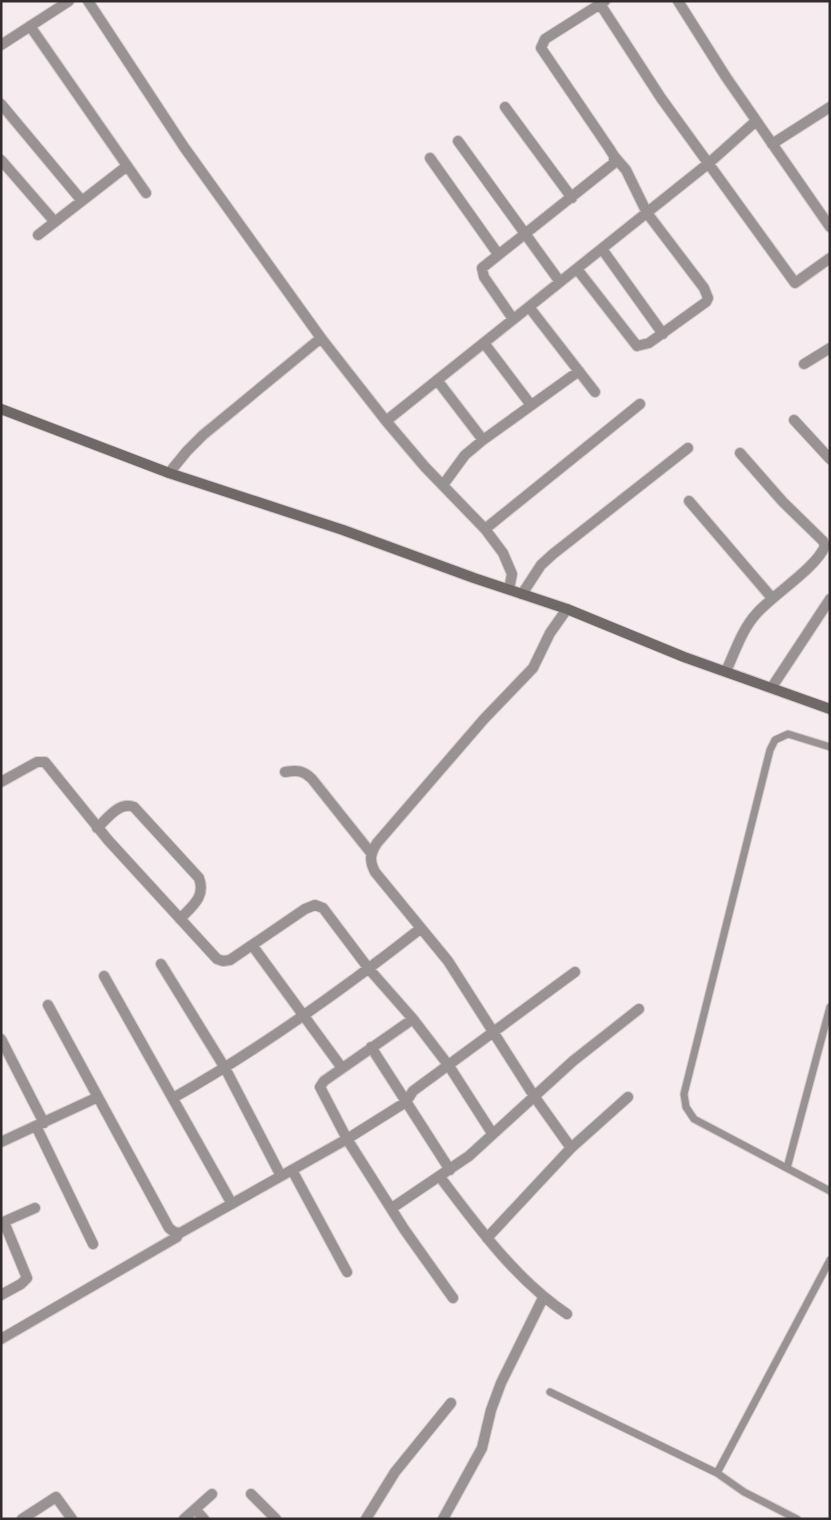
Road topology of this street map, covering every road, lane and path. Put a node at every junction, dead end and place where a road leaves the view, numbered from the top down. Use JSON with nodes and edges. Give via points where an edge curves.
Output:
{"nodes":[{"id":1,"x":68,"y":1,"type":"edge"},
{"id":2,"x":88,"y":1,"type":"edge"},
{"id":3,"x":678,"y":1,"type":"edge"},
{"id":4,"x":603,"y":3,"type":"edge"},
{"id":5,"x":30,"y":26,"type":"junction"},
{"id":6,"x":1,"y":45,"type":"edge"},
{"id":7,"x":1,"y":104,"type":"edge"},
{"id":8,"x":830,"y":107,"type":"edge"},
{"id":9,"x":505,"y":108,"type":"dead end"},
{"id":10,"x":756,"y":121,"type":"junction"},
{"id":11,"x":458,"y":141,"type":"dead end"},
{"id":12,"x":772,"y":144,"type":"junction"},
{"id":13,"x":614,"y":156,"type":"junction"},
{"id":14,"x":430,"y":158,"type":"dead end"},
{"id":15,"x":1,"y":160,"type":"edge"},
{"id":16,"x":709,"y":163,"type":"junction"},
{"id":17,"x":127,"y":166,"type":"junction"},
{"id":18,"x":146,"y":193,"type":"dead end"},
{"id":19,"x":572,"y":198,"type":"junction"},
{"id":20,"x":82,"y":201,"type":"junction"},
{"id":21,"x":647,"y":213,"type":"junction"},
{"id":22,"x":54,"y":221,"type":"junction"},
{"id":23,"x":830,"y":227,"type":"edge"},
{"id":24,"x":525,"y":234,"type":"junction"},
{"id":25,"x":38,"y":235,"type":"dead end"},
{"id":26,"x":602,"y":249,"type":"junction"},
{"id":27,"x":498,"y":254,"type":"junction"},
{"id":28,"x":830,"y":258,"type":"edge"},
{"id":29,"x":576,"y":269,"type":"junction"},
{"id":30,"x":560,"y":282,"type":"junction"},
{"id":31,"x":529,"y":307,"type":"junction"},
{"id":32,"x":514,"y":319,"type":"junction"},
{"id":33,"x":663,"y":334,"type":"junction"},
{"id":34,"x":321,"y":338,"type":"junction"},
{"id":35,"x":484,"y":343,"type":"junction"},
{"id":36,"x":830,"y":348,"type":"edge"},
{"id":37,"x":804,"y":364,"type":"dead end"},
{"id":38,"x":579,"y":371,"type":"junction"},
{"id":39,"x":437,"y":380,"type":"junction"},
{"id":40,"x":595,"y":392,"type":"dead end"},
{"id":41,"x":640,"y":404,"type":"dead end"},
{"id":42,"x":531,"y":405,"type":"junction"},
{"id":43,"x":1,"y":408,"type":"edge"},
{"id":44,"x":794,"y":420,"type":"dead end"},
{"id":45,"x":386,"y":421,"type":"junction"},
{"id":46,"x":483,"y":440,"type":"junction"},
{"id":47,"x":688,"y":448,"type":"dead end"},
{"id":48,"x":740,"y":453,"type":"dead end"},
{"id":49,"x":830,"y":459,"type":"edge"},
{"id":50,"x":169,"y":473,"type":"junction"},
{"id":51,"x":443,"y":485,"type":"junction"},
{"id":52,"x":689,"y":501,"type":"dead end"},
{"id":53,"x":485,"y":530,"type":"junction"},
{"id":54,"x":509,"y":589,"type":"junction"},
{"id":55,"x":522,"y":594,"type":"junction"},
{"id":56,"x":772,"y":598,"type":"junction"},
{"id":57,"x":830,"y":599,"type":"edge"},
{"id":58,"x":567,"y":609,"type":"junction"},
{"id":59,"x":726,"y":671,"type":"junction"},
{"id":60,"x":772,"y":687,"type":"junction"},
{"id":61,"x":830,"y":709,"type":"edge"},
{"id":62,"x":830,"y":747,"type":"edge"},
{"id":63,"x":285,"y":772,"type":"dead end"},
{"id":64,"x":1,"y":782,"type":"edge"},
{"id":65,"x":98,"y":828,"type":"junction"},
{"id":66,"x":371,"y":853,"type":"junction"},
{"id":67,"x":180,"y":919,"type":"junction"},
{"id":68,"x":420,"y":929,"type":"junction"},
{"id":69,"x":252,"y":945,"type":"junction"},
{"id":70,"x":161,"y":964,"type":"dead end"},
{"id":71,"x":369,"y":969,"type":"junction"},
{"id":72,"x":575,"y":972,"type":"dead end"},
{"id":73,"x":104,"y":976,"type":"dead end"},
{"id":74,"x":48,"y":1005,"type":"dead end"},
{"id":75,"x":830,"y":1007,"type":"edge"},
{"id":76,"x":639,"y":1009,"type":"dead end"},
{"id":77,"x":304,"y":1015,"type":"junction"},
{"id":78,"x":413,"y":1019,"type":"junction"},
{"id":79,"x":493,"y":1031,"type":"junction"},
{"id":80,"x":1,"y":1039,"type":"edge"},
{"id":81,"x":371,"y":1047,"type":"junction"},
{"id":82,"x":449,"y":1066,"type":"junction"},
{"id":83,"x":225,"y":1068,"type":"junction"},
{"id":84,"x":342,"y":1068,"type":"junction"},
{"id":85,"x":98,"y":1096,"type":"junction"},
{"id":86,"x":534,"y":1096,"type":"junction"},
{"id":87,"x":628,"y":1097,"type":"dead end"},
{"id":88,"x":173,"y":1098,"type":"junction"},
{"id":89,"x":406,"y":1102,"type":"junction"},
{"id":90,"x":40,"y":1124,"type":"junction"},
{"id":91,"x":492,"y":1133,"type":"junction"},
{"id":92,"x":348,"y":1138,"type":"junction"},
{"id":93,"x":1,"y":1142,"type":"edge"},
{"id":94,"x":571,"y":1148,"type":"junction"},
{"id":95,"x":787,"y":1168,"type":"junction"},
{"id":96,"x":292,"y":1170,"type":"junction"},
{"id":97,"x":450,"y":1170,"type":"junction"},
{"id":98,"x":280,"y":1176,"type":"junction"},
{"id":99,"x":440,"y":1177,"type":"junction"},
{"id":100,"x":830,"y":1190,"type":"edge"},
{"id":101,"x":232,"y":1204,"type":"junction"},
{"id":102,"x":35,"y":1208,"type":"dead end"},
{"id":103,"x":392,"y":1208,"type":"junction"},
{"id":104,"x":3,"y":1223,"type":"edge"},
{"id":105,"x":177,"y":1237,"type":"dead end"},
{"id":106,"x":488,"y":1238,"type":"junction"},
{"id":107,"x":93,"y":1244,"type":"dead end"},
{"id":108,"x":830,"y":1260,"type":"edge"},
{"id":109,"x":347,"y":1272,"type":"dead end"},
{"id":110,"x":1,"y":1296,"type":"edge"},
{"id":111,"x":453,"y":1298,"type":"dead end"},
{"id":112,"x":543,"y":1298,"type":"junction"},
{"id":113,"x":567,"y":1314,"type":"dead end"},
{"id":114,"x":1,"y":1339,"type":"edge"},
{"id":115,"x":550,"y":1392,"type":"dead end"},
{"id":116,"x":451,"y":1402,"type":"dead end"},
{"id":117,"x":717,"y":1473,"type":"junction"},
{"id":118,"x":212,"y":1494,"type":"dead end"},
{"id":119,"x":251,"y":1494,"type":"dead end"},
{"id":120,"x":195,"y":1509,"type":"junction"},
{"id":121,"x":22,"y":1519,"type":"edge"},
{"id":122,"x":72,"y":1519,"type":"edge"},
{"id":123,"x":184,"y":1519,"type":"edge"},
{"id":124,"x":204,"y":1519,"type":"edge"},
{"id":125,"x":276,"y":1519,"type":"edge"},
{"id":126,"x":366,"y":1519,"type":"edge"},
{"id":127,"x":443,"y":1519,"type":"edge"},
{"id":128,"x":796,"y":1519,"type":"edge"}],
"edges":[{"from":1,"to":5,"type":"street"},
{"from":2,"to":34,"type":"street","via":[[190,155]]},
{"from":3,"to":10,"type":"street"},
{"from":4,"to":13,"type":"street","via":[[545,39],[541,48]]},
{"from":4,"to":16,"type":"street","via":[[661,98]]},
{"from":5,"to":6,"type":"street"},
{"from":5,"to":17,"type":"street"},
{"from":7,"to":20,"type":"street"},
{"from":8,"to":12,"type":"street"},
{"from":9,"to":19,"type":"street"},
{"from":10,"to":12,"type":"street"},
{"from":10,"to":16,"type":"street"},
{"from":11,"to":24,"type":"street"},
{"from":12,"to":23,"type":"street"},
{"from":13,"to":19,"type":"street","via":[[614,163],[609,169]]},
{"from":13,"to":21,"type":"street","via":[[626,170]]},
{"from":14,"to":27,"type":"street"},
{"from":15,"to":22,"type":"street"},
{"from":16,"to":21,"type":"street"},
{"from":16,"to":28,"type":"street","via":[[795,283]]},
{"from":17,"to":18,"type":"street"},
{"from":17,"to":20,"type":"street"},
{"from":19,"to":24,"type":"street"},
{"from":20,"to":22,"type":"street"},
{"from":21,"to":26,"type":"street"},
{"from":21,"to":33,"type":"street","via":[[708,298]]},
{"from":22,"to":25,"type":"street"},
{"from":24,"to":27,"type":"street"},
{"from":24,"to":30,"type":"street"},
{"from":26,"to":29,"type":"street"},
{"from":26,"to":33,"type":"street"},
{"from":27,"to":32,"type":"street","via":[[481,272]]},
{"from":29,"to":30,"type":"street"},
{"from":29,"to":33,"type":"street","via":[[637,346],[649,344]]},
{"from":30,"to":31,"type":"street"},
{"from":31,"to":32,"type":"street"},
{"from":31,"to":38,"type":"street"},
{"from":32,"to":35,"type":"street"},
{"from":34,"to":45,"type":"street"},
{"from":34,"to":50,"type":"street","via":[[203,435]]},
{"from":35,"to":39,"type":"street"},
{"from":35,"to":42,"type":"street"},
{"from":36,"to":37,"type":"street"},
{"from":38,"to":40,"type":"street"},
{"from":38,"to":42,"type":"street"},
{"from":39,"to":45,"type":"street"},
{"from":39,"to":46,"type":"street"},
{"from":41,"to":53,"type":"street"},
{"from":42,"to":46,"type":"street"},
{"from":43,"to":50,"type":"street"},
{"from":44,"to":49,"type":"street"},
{"from":45,"to":51,"type":"street"},
{"from":46,"to":51,"type":"street","via":[[465,455]]},
{"from":47,"to":55,"type":"street","via":[[553,554]]},
{"from":48,"to":56,"type":"street","via":[[783,502],[824,541],[825,546],[810,565]]},
{"from":50,"to":54,"type":"street"},
{"from":51,"to":53,"type":"street"},
{"from":52,"to":56,"type":"street"},
{"from":53,"to":54,"type":"street","via":[[510,563]]},
{"from":54,"to":55,"type":"street"},
{"from":55,"to":58,"type":"street"},
{"from":56,"to":59,"type":"street","via":[[749,622]]},
{"from":57,"to":60,"type":"street"},
{"from":58,"to":59,"type":"street"},
{"from":58,"to":66,"type":"street","via":[[550,632],[533,668],[484,719]]},
{"from":59,"to":60,"type":"street"},
{"from":60,"to":61,"type":"street"},
{"from":62,"to":95,"type":"lane","via":[[788,734],[775,740],[770,750],[684,1094],[686,1107],[694,1119]]},
{"from":63,"to":66,"type":"street","via":[[296,770],[312,778]]},
{"from":64,"to":65,"type":"street","via":[[37,762],[45,762]]},
{"from":65,"to":67,"type":"street"},
{"from":65,"to":67,"type":"street","via":[[121,806],[134,807],[198,878],[202,886],[200,897]]},
{"from":66,"to":68,"type":"street","via":[[370,862],[375,872]]},
{"from":67,"to":69,"type":"street","via":[[217,959],[230,960]]},
{"from":68,"to":71,"type":"street"},
{"from":68,"to":79,"type":"street","via":[[448,961]]},
{"from":69,"to":71,"type":"street","via":[[315,905],[330,916]]},
{"from":69,"to":77,"type":"street"},
{"from":70,"to":83,"type":"street"},
{"from":71,"to":77,"type":"street"},
{"from":71,"to":78,"type":"street"},
{"from":72,"to":79,"type":"street"},
{"from":73,"to":88,"type":"street"},
{"from":74,"to":85,"type":"street"},
{"from":75,"to":95,"type":"lane"},
{"from":76,"to":86,"type":"street"},
{"from":77,"to":83,"type":"street"},
{"from":77,"to":84,"type":"street"},
{"from":78,"to":81,"type":"street"},
{"from":78,"to":82,"type":"street"},
{"from":79,"to":82,"type":"street"},
{"from":79,"to":86,"type":"street"},
{"from":80,"to":90,"type":"street"},
{"from":81,"to":84,"type":"street"},
{"from":81,"to":89,"type":"street"},
{"from":82,"to":89,"type":"street","via":[[413,1091]]},
{"from":82,"to":91,"type":"street"},
{"from":83,"to":88,"type":"street"},
{"from":83,"to":98,"type":"street"},
{"from":84,"to":92,"type":"street","via":[[320,1087]]},
{"from":85,"to":90,"type":"street"},
{"from":85,"to":101,"type":"street","via":[[169,1228],[180,1233]]},
{"from":86,"to":91,"type":"street"},
{"from":86,"to":94,"type":"street"},
{"from":87,"to":94,"type":"street"},
{"from":88,"to":101,"type":"street"},
{"from":89,"to":92,"type":"street"},
{"from":89,"to":97,"type":"street"},
{"from":90,"to":93,"type":"street"},
{"from":90,"to":107,"type":"street"},
{"from":91,"to":97,"type":"street"},
{"from":92,"to":96,"type":"street"},
{"from":92,"to":103,"type":"street"},
{"from":94,"to":106,"type":"street"},
{"from":95,"to":100,"type":"lane"},
{"from":96,"to":98,"type":"street"},
{"from":96,"to":109,"type":"street"},
{"from":97,"to":99,"type":"street"},
{"from":98,"to":101,"type":"street"},
{"from":99,"to":103,"type":"street"},
{"from":99,"to":106,"type":"street"},
{"from":102,"to":104,"type":"street"},
{"from":103,"to":111,"type":"street","via":[[420,1254]]},
{"from":104,"to":110,"type":"street","via":[[27,1278]]},
{"from":105,"to":114,"type":"street"},
{"from":106,"to":112,"type":"street"},
{"from":108,"to":117,"type":"lane"},
{"from":112,"to":113,"type":"street"},
{"from":112,"to":127,"type":"street","via":[[501,1383],[482,1448]]},
{"from":115,"to":117,"type":"lane"},
{"from":116,"to":126,"type":"street","via":[[395,1472]]},
{"from":117,"to":128,"type":"lane","via":[[744,1492]]},
{"from":118,"to":120,"type":"street"},
{"from":119,"to":125,"type":"street"},
{"from":120,"to":123,"type":"street"},
{"from":120,"to":124,"type":"street"},
{"from":121,"to":122,"type":"street","via":[[56,1497]]}]}
